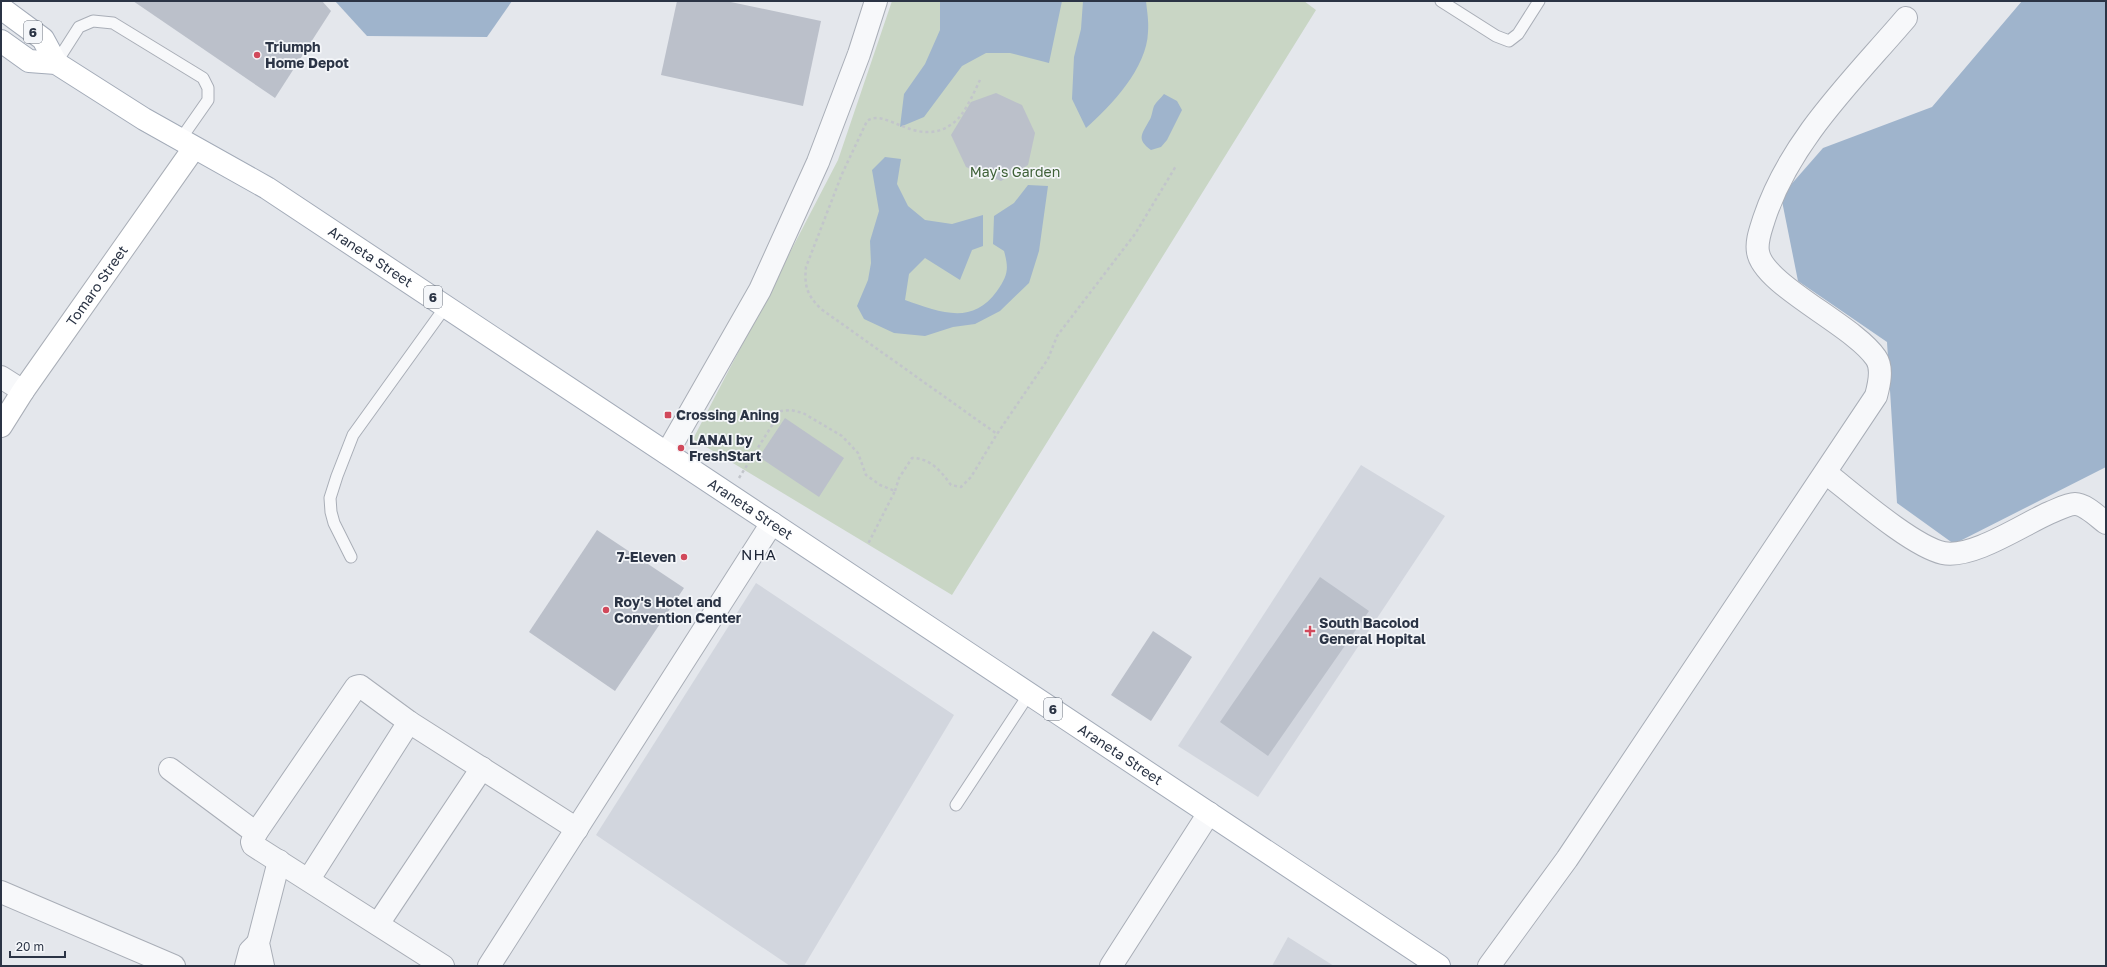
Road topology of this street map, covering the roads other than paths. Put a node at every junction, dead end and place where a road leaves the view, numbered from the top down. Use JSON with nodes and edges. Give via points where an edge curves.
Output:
{"nodes":[{"id":1,"x":876,"y":1,"type":"edge"},
{"id":2,"x":1539,"y":1,"type":"edge"},
{"id":3,"x":1444,"y":2,"type":"edge"},
{"id":4,"x":1,"y":8,"type":"edge"},
{"id":5,"x":1906,"y":18,"type":"dead end"},
{"id":6,"x":1,"y":41,"type":"edge"},
{"id":7,"x":56,"y":63,"type":"junction"},
{"id":8,"x":187,"y":144,"type":"junction"},
{"id":9,"x":446,"y":306,"type":"junction"},
{"id":10,"x":1,"y":377,"type":"edge"},
{"id":11,"x":23,"y":391,"type":"junction"},
{"id":12,"x":1,"y":426,"type":"edge"},
{"id":13,"x":667,"y":453,"type":"junction"},
{"id":14,"x":1826,"y":473,"type":"junction"},
{"id":15,"x":2106,"y":523,"type":"edge"},
{"id":16,"x":772,"y":524,"type":"junction"},
{"id":17,"x":351,"y":557,"type":"dead end"},
{"id":18,"x":1029,"y":694,"type":"junction"},
{"id":19,"x":409,"y":722,"type":"junction"},
{"id":20,"x":482,"y":768,"type":"junction"},
{"id":21,"x":170,"y":769,"type":"dead end"},
{"id":22,"x":956,"y":805,"type":"dead end"},
{"id":23,"x":1209,"y":813,"type":"junction"},
{"id":24,"x":577,"y":829,"type":"junction"},
{"id":25,"x":256,"y":833,"type":"junction"},
{"id":26,"x":279,"y":861,"type":"junction"},
{"id":27,"x":309,"y":879,"type":"junction"},
{"id":28,"x":1,"y":892,"type":"edge"},
{"id":29,"x":378,"y":924,"type":"junction"},
{"id":30,"x":258,"y":943,"type":"junction"},
{"id":31,"x":174,"y":966,"type":"edge"},
{"id":32,"x":246,"y":966,"type":"edge"},
{"id":33,"x":263,"y":966,"type":"edge"},
{"id":34,"x":443,"y":966,"type":"edge"},
{"id":35,"x":489,"y":966,"type":"edge"},
{"id":36,"x":1110,"y":966,"type":"edge"},
{"id":37,"x":1439,"y":966,"type":"edge"},
{"id":38,"x":1489,"y":966,"type":"edge"}],
"edges":[{"from":1,"to":13,"type":"street","via":[[818,162],[760,290]]},
{"from":2,"to":3,"type":"lane","via":[[1518,34],[1509,41],[1496,36]]},
{"from":4,"to":7,"type":"main road","number":"6","via":[[44,39]]},
{"from":5,"to":14,"type":"street","via":[[1811,129],[1784,170],[1760,234],[1758,252],[1778,281],[1852,334],[1876,358],[1880,368],[1876,396]]},
{"from":6,"to":7,"type":"main road","name":"Araneta Street","number":"6","via":[[29,61]]},
{"from":7,"to":8,"type":"main road","name":"Araneta Street","number":"6"},
{"from":7,"to":8,"type":"lane","via":[[79,27],[93,21],[113,23],[203,78],[208,88],[208,100]]},
{"from":8,"to":9,"type":"main road","name":"Araneta Street","number":"6","via":[[267,188]]},
{"from":8,"to":11,"type":"main road","name":"Tomaro Street"},
{"from":9,"to":13,"type":"main road","name":"Araneta Street","number":"6"},
{"from":9,"to":17,"type":"lane","via":[[353,435],[337,476],[330,498],[331,512]]},
{"from":10,"to":11,"type":"street"},
{"from":11,"to":12,"type":"main road","name":"Tomaro Street"},
{"from":13,"to":16,"type":"main road","name":"Araneta Street","number":"6"},
{"from":14,"to":15,"type":"street","via":[[1913,539],[1945,553],[1971,550],[2075,504],[2083,506]]},
{"from":14,"to":38,"type":"street","via":[[1567,859]]},
{"from":16,"to":18,"type":"main road","name":"Araneta Street","number":"6"},
{"from":16,"to":24,"type":"street"},
{"from":18,"to":22,"type":"lane"},
{"from":18,"to":23,"type":"main road","name":"Araneta Street","number":"6"},
{"from":19,"to":20,"type":"street"},
{"from":19,"to":25,"type":"street","via":[[358,686]]},
{"from":19,"to":27,"type":"street"},
{"from":20,"to":24,"type":"street"},
{"from":20,"to":29,"type":"street"},
{"from":21,"to":25,"type":"street"},
{"from":23,"to":36,"type":"street"},
{"from":23,"to":37,"type":"main road","name":"Araneta Street","number":"6"},
{"from":24,"to":35,"type":"street"},
{"from":25,"to":26,"type":"street","via":[[253,845]]},
{"from":26,"to":27,"type":"street"},
{"from":26,"to":30,"type":"street"},
{"from":27,"to":29,"type":"street"},
{"from":28,"to":31,"type":"street"},
{"from":29,"to":34,"type":"street"},
{"from":30,"to":32,"type":"street","via":[[250,951]]},
{"from":30,"to":33,"type":"street"}]}
